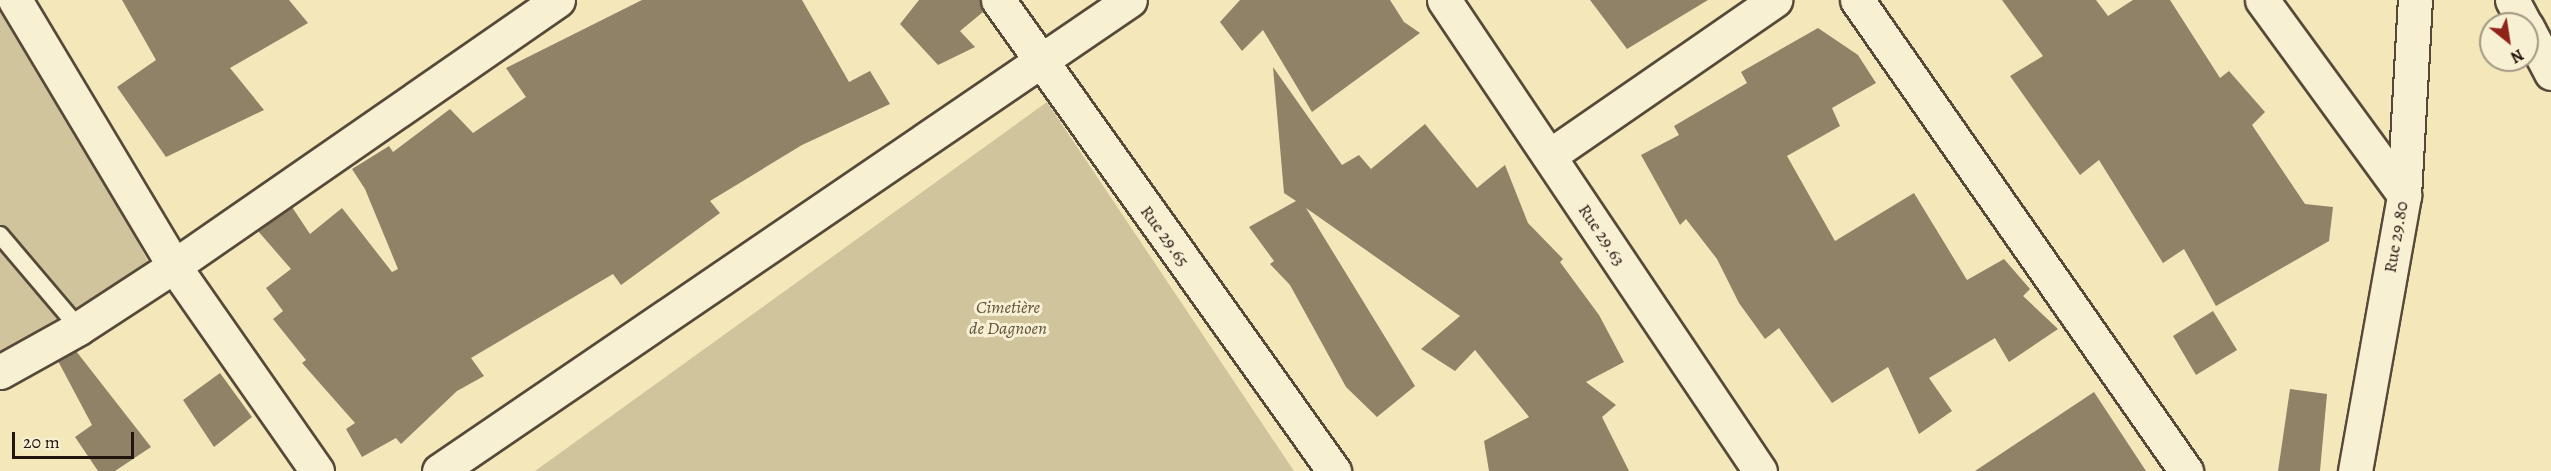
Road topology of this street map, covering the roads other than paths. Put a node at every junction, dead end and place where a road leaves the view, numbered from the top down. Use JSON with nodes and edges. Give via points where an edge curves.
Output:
{"nodes":[{"id":1,"x":15,"y":0,"type":"edge"},
{"id":2,"x":558,"y":0,"type":"edge"},
{"id":3,"x":998,"y":0,"type":"edge"},
{"id":4,"x":1130,"y":0,"type":"edge"},
{"id":5,"x":1444,"y":0,"type":"edge"},
{"id":6,"x":1775,"y":0,"type":"edge"},
{"id":7,"x":1857,"y":0,"type":"edge"},
{"id":8,"x":2262,"y":0,"type":"edge"},
{"id":9,"x":2415,"y":0,"type":"edge"},
{"id":10,"x":2539,"y":50,"type":"edge"},
{"id":11,"x":1039,"y":60,"type":"junction"},
{"id":12,"x":2551,"y":73,"type":"edge"},
{"id":13,"x":1549,"y":156,"type":"junction"},
{"id":14,"x":2404,"y":195,"type":"junction"},
{"id":15,"x":0,"y":235,"type":"edge"},
{"id":16,"x":174,"y":266,"type":"junction"},
{"id":17,"x":79,"y":328,"type":"junction"},
{"id":18,"x":0,"y":372,"type":"edge"},
{"id":19,"x":317,"y":471,"type":"edge"},
{"id":20,"x":439,"y":471,"type":"edge"},
{"id":21,"x":1334,"y":471,"type":"edge"},
{"id":22,"x":1760,"y":471,"type":"edge"},
{"id":23,"x":2186,"y":471,"type":"edge"},
{"id":24,"x":2355,"y":471,"type":"edge"}],
"edges":[{"from":1,"to":16,"type":"street"},
{"from":2,"to":16,"type":"street"},
{"from":3,"to":11,"type":"street","name":"Rue 29.65"},
{"from":4,"to":11,"type":"street"},
{"from":5,"to":13,"type":"street","name":"Rue 29.63"},
{"from":6,"to":13,"type":"street"},
{"from":7,"to":23,"type":"street"},
{"from":8,"to":14,"type":"street"},
{"from":9,"to":14,"type":"street","name":"Rue 29.80"},
{"from":10,"to":12,"type":"street"},
{"from":11,"to":20,"type":"street"},
{"from":11,"to":21,"type":"street","name":"Rue 29.65"},
{"from":13,"to":22,"type":"street","name":"Rue 29.63"},
{"from":14,"to":24,"type":"street","name":"Rue 29.80"},
{"from":15,"to":17,"type":"lane"},
{"from":16,"to":17,"type":"street"},
{"from":16,"to":19,"type":"street"},
{"from":17,"to":18,"type":"street"}]}
